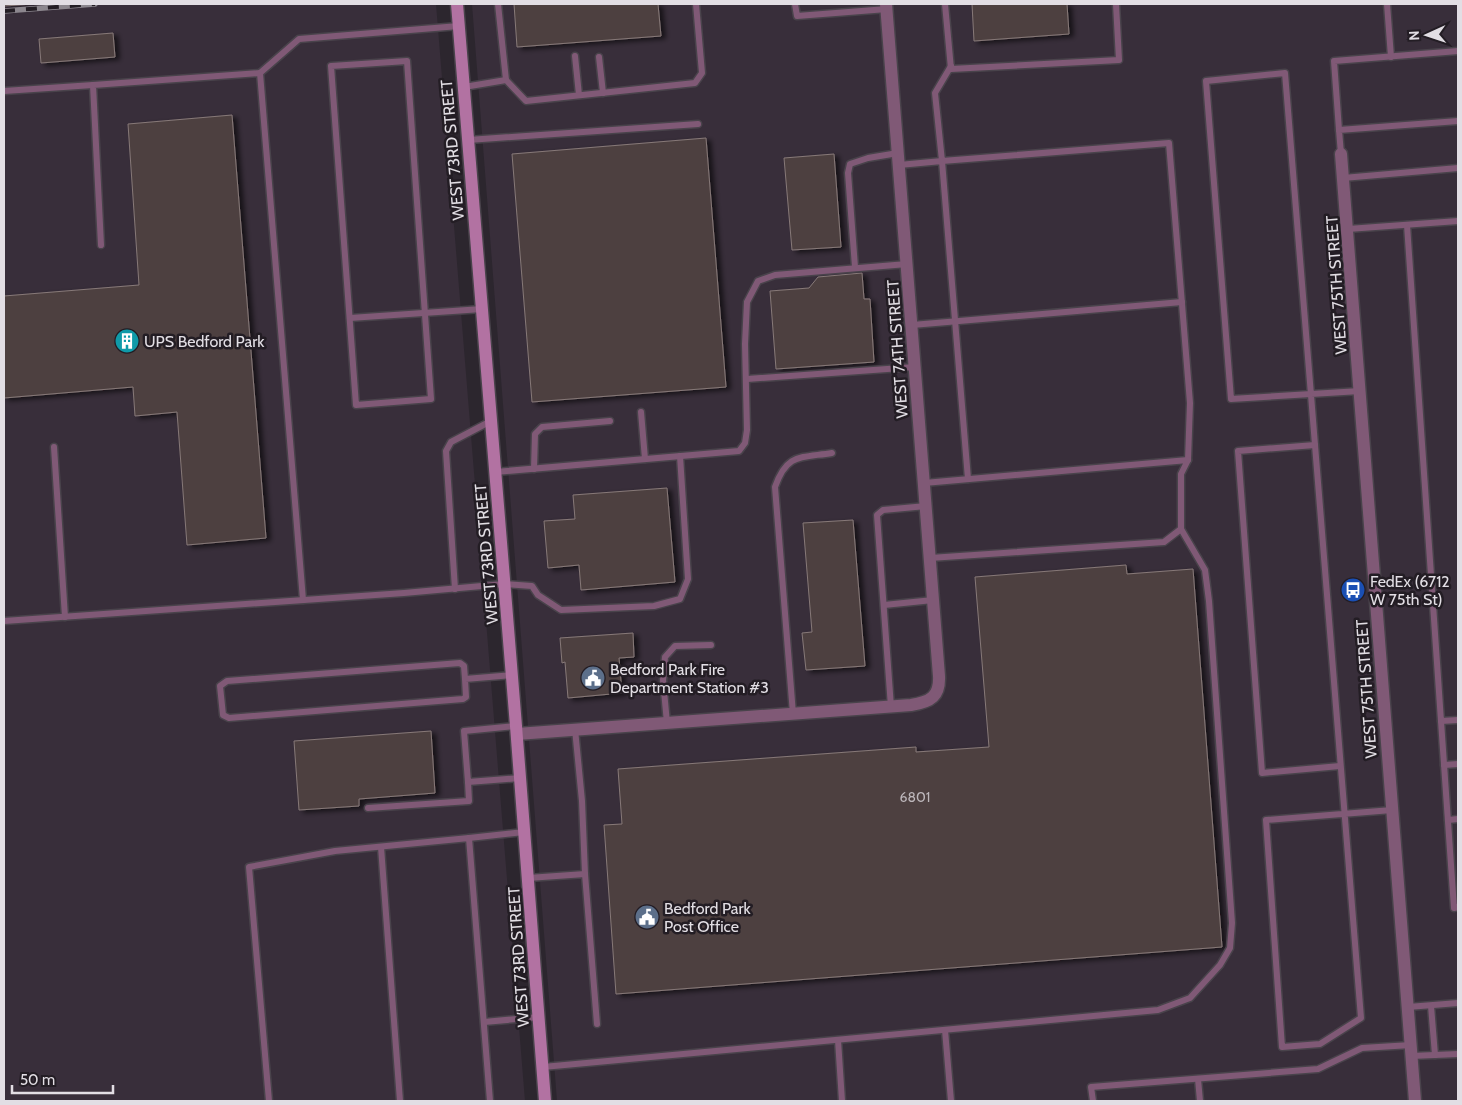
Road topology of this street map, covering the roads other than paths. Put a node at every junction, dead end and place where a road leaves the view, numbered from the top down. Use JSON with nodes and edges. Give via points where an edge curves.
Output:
{"nodes":[{"id":1,"x":457,"y":4,"type":"edge"},
{"id":2,"x":498,"y":4,"type":"edge"},
{"id":3,"x":696,"y":4,"type":"edge"},
{"id":4,"x":795,"y":4,"type":"edge"},
{"id":5,"x":945,"y":4,"type":"edge"},
{"id":6,"x":1116,"y":4,"type":"edge"},
{"id":7,"x":1386,"y":4,"type":"edge"},
{"id":8,"x":887,"y":7,"type":"edge"},
{"id":9,"x":459,"y":26,"type":"junction"},
{"id":10,"x":1458,"y":51,"type":"edge"},
{"id":11,"x":575,"y":56,"type":"dead end"},
{"id":12,"x":599,"y":56,"type":"dead end"},
{"id":13,"x":1391,"y":57,"type":"junction"},
{"id":14,"x":951,"y":66,"type":"junction"},
{"id":15,"x":260,"y":73,"type":"junction"},
{"id":16,"x":506,"y":80,"type":"junction"},
{"id":17,"x":93,"y":85,"type":"junction"},
{"id":18,"x":464,"y":86,"type":"junction"},
{"id":19,"x":4,"y":91,"type":"edge"},
{"id":20,"x":603,"y":93,"type":"junction"},
{"id":21,"x":579,"y":95,"type":"junction"},
{"id":22,"x":1458,"y":121,"type":"edge"},
{"id":23,"x":698,"y":124,"type":"dead end"},
{"id":24,"x":1339,"y":130,"type":"junction"},
{"id":25,"x":468,"y":140,"type":"junction"},
{"id":26,"x":1342,"y":154,"type":"joint"},
{"id":27,"x":899,"y":160,"type":"junction"},
{"id":28,"x":942,"y":161,"type":"junction"},
{"id":29,"x":1458,"y":168,"type":"edge"},
{"id":30,"x":1343,"y":178,"type":"junction"},
{"id":31,"x":1458,"y":221,"type":"edge"},
{"id":32,"x":1407,"y":225,"type":"junction"},
{"id":33,"x":1353,"y":229,"type":"junction"},
{"id":34,"x":101,"y":245,"type":"dead end"},
{"id":35,"x":907,"y":264,"type":"junction"},
{"id":36,"x":854,"y":267,"type":"junction"},
{"id":37,"x":1182,"y":302,"type":"junction"},
{"id":38,"x":482,"y":309,"type":"junction"},
{"id":39,"x":425,"y":313,"type":"junction"},
{"id":40,"x":350,"y":318,"type":"junction"},
{"id":41,"x":955,"y":321,"type":"junction"},
{"id":42,"x":912,"y":325,"type":"junction"},
{"id":43,"x":915,"y":368,"type":"junction"},
{"id":44,"x":747,"y":379,"type":"junction"},
{"id":45,"x":1360,"y":391,"type":"junction"},
{"id":46,"x":1311,"y":395,"type":"junction"},
{"id":47,"x":642,"y":412,"type":"dead end"},
{"id":48,"x":491,"y":421,"type":"junction"},
{"id":49,"x":610,"y":421,"type":"dead end"},
{"id":50,"x":1315,"y":445,"type":"junction"},
{"id":51,"x":54,"y":446,"type":"dead end"},
{"id":52,"x":832,"y":453,"type":"dead end"},
{"id":53,"x":680,"y":456,"type":"junction"},
{"id":54,"x":645,"y":459,"type":"junction"},
{"id":55,"x":1188,"y":460,"type":"junction"},
{"id":56,"x":534,"y":468,"type":"junction"},
{"id":57,"x":495,"y":472,"type":"junction"},
{"id":58,"x":968,"y":479,"type":"junction"},
{"id":59,"x":924,"y":483,"type":"junction"},
{"id":60,"x":926,"y":506,"type":"junction"},
{"id":61,"x":1181,"y":529,"type":"junction"},
{"id":62,"x":930,"y":558,"type":"junction"},
{"id":63,"x":504,"y":584,"type":"junction"},
{"id":64,"x":455,"y":589,"type":"junction"},
{"id":65,"x":303,"y":600,"type":"junction"},
{"id":66,"x":933,"y":600,"type":"junction"},
{"id":67,"x":884,"y":605,"type":"junction"},
{"id":68,"x":66,"y":617,"type":"junction"},
{"id":69,"x":4,"y":621,"type":"edge"},
{"id":70,"x":711,"y":645,"type":"dead end"},
{"id":71,"x":512,"y":675,"type":"junction"},
{"id":72,"x":465,"y":679,"type":"junction"},
{"id":73,"x":891,"y":707,"type":"junction"},
{"id":74,"x":793,"y":714,"type":"junction"},
{"id":75,"x":1458,"y":720,"type":"edge"},
{"id":76,"x":1441,"y":721,"type":"junction"},
{"id":77,"x":667,"y":723,"type":"junction"},
{"id":78,"x":575,"y":729,"type":"junction"},
{"id":79,"x":517,"y":730,"type":"junction"},
{"id":80,"x":1458,"y":764,"type":"edge"},
{"id":81,"x":1444,"y":765,"type":"junction"},
{"id":82,"x":1340,"y":766,"type":"junction"},
{"id":83,"x":520,"y":778,"type":"junction"},
{"id":84,"x":468,"y":782,"type":"junction"},
{"id":85,"x":368,"y":808,"type":"dead end"},
{"id":86,"x":1392,"y":810,"type":"junction"},
{"id":87,"x":1344,"y":814,"type":"junction"},
{"id":88,"x":1458,"y":819,"type":"edge"},
{"id":89,"x":1448,"y":820,"type":"junction"},
{"id":90,"x":524,"y":832,"type":"junction"},
{"id":91,"x":469,"y":838,"type":"junction"},
{"id":92,"x":381,"y":847,"type":"junction"},
{"id":93,"x":585,"y":874,"type":"junction"},
{"id":94,"x":528,"y":878,"type":"junction"},
{"id":95,"x":1458,"y":908,"type":"edge"},
{"id":96,"x":1458,"y":1003,"type":"edge"},
{"id":97,"x":1430,"y":1006,"type":"junction"},
{"id":98,"x":1408,"y":1007,"type":"junction"},
{"id":99,"x":539,"y":1017,"type":"junction"},
{"id":100,"x":484,"y":1022,"type":"junction"},
{"id":101,"x":597,"y":1024,"type":"dead end"},
{"id":102,"x":945,"y":1030,"type":"junction"},
{"id":103,"x":838,"y":1040,"type":"junction"},
{"id":104,"x":1411,"y":1051,"type":"junction"},
{"id":105,"x":1458,"y":1054,"type":"edge"},
{"id":106,"x":1435,"y":1055,"type":"junction"},
{"id":107,"x":543,"y":1067,"type":"junction"},
{"id":108,"x":1198,"y":1079,"type":"junction"},
{"id":109,"x":269,"y":1101,"type":"edge"},
{"id":110,"x":400,"y":1101,"type":"edge"},
{"id":111,"x":490,"y":1101,"type":"edge"},
{"id":112,"x":545,"y":1101,"type":"edge"},
{"id":113,"x":842,"y":1101,"type":"edge"},
{"id":114,"x":951,"y":1101,"type":"edge"},
{"id":115,"x":1092,"y":1101,"type":"edge"},
{"id":116,"x":1200,"y":1101,"type":"edge"},
{"id":117,"x":1415,"y":1101,"type":"edge"}],
"edges":[{"from":1,"to":9,"type":"street","name":"WEST 73RD STREET"},
{"from":2,"to":16,"type":"lane"},
{"from":3,"to":20,"type":"lane","via":[[702,72],[695,83]]},
{"from":4,"to":8,"type":"lane","via":[[797,16]]},
{"from":5,"to":14,"type":"lane"},
{"from":6,"to":14,"type":"lane","via":[[1119,60],[951,69]]},
{"from":7,"to":13,"type":"lane"},
{"from":8,"to":27,"type":"street","name":"WEST 74TH STREET"},
{"from":9,"to":15,"type":"lane","via":[[299,39]]},
{"from":9,"to":18,"type":"street","name":"WEST 73RD STREET"},
{"from":10,"to":13,"type":"lane"},
{"from":11,"to":21,"type":"lane"},
{"from":12,"to":20,"type":"lane"},
{"from":13,"to":24,"type":"lane","via":[[1334,61]]},
{"from":14,"to":28,"type":"lane","via":[[935,92]]},
{"from":15,"to":17,"type":"lane"},
{"from":15,"to":65,"type":"lane"},
{"from":16,"to":18,"type":"lane"},
{"from":16,"to":21,"type":"lane","via":[[526,101]]},
{"from":17,"to":19,"type":"lane"},
{"from":17,"to":34,"type":"lane"},
{"from":18,"to":25,"type":"street","name":"WEST 73RD STREET"},
{"from":20,"to":21,"type":"lane"},
{"from":22,"to":24,"type":"lane"},
{"from":23,"to":25,"type":"lane"},
{"from":24,"to":26,"type":"lane"},
{"from":25,"to":38,"type":"street","name":"WEST 73RD STREET"},
{"from":26,"to":30,"type":"street","name":"WEST 75TH STREET"},
{"from":27,"to":28,"type":"lane"},
{"from":27,"to":35,"type":"street","name":"WEST 74TH STREET"},
{"from":27,"to":36,"type":"lane","via":[[868,158],[850,164]]},
{"from":28,"to":37,"type":"lane","via":[[1169,143]]},
{"from":28,"to":41,"type":"lane"},
{"from":29,"to":30,"type":"lane"},
{"from":30,"to":33,"type":"street","name":"WEST 75TH STREET"},
{"from":31,"to":32,"type":"lane"},
{"from":32,"to":33,"type":"lane"},
{"from":32,"to":76,"type":"lane"},
{"from":33,"to":45,"type":"street","name":"WEST 75TH STREET"},
{"from":35,"to":36,"type":"lane"},
{"from":35,"to":42,"type":"street","name":"WEST 74TH STREET"},
{"from":36,"to":44,"type":"lane","via":[[775,275],[758,281],[747,302]]},
{"from":37,"to":41,"type":"lane"},
{"from":37,"to":55,"type":"lane","via":[[1190,404]]},
{"from":38,"to":39,"type":"lane"},
{"from":38,"to":48,"type":"street","name":"WEST 73RD STREET"},
{"from":39,"to":40,"type":"lane"},
{"from":39,"to":40,"type":"lane","via":[[432,399],[356,405]]},
{"from":39,"to":40,"type":"lane","via":[[407,61],[372,62],[331,66]]},
{"from":41,"to":42,"type":"lane"},
{"from":41,"to":58,"type":"lane"},
{"from":42,"to":43,"type":"street","name":"WEST 74TH STREET"},
{"from":43,"to":44,"type":"lane"},
{"from":43,"to":59,"type":"street","name":"WEST 74TH STREET"},
{"from":44,"to":53,"type":"lane","via":[[747,430],[739,451]]},
{"from":45,"to":46,"type":"lane"},
{"from":45,"to":86,"type":"street","name":"WEST 75TH STREET"},
{"from":46,"to":46,"type":"lane","via":[[1285,74],[1206,81],[1231,399]]},
{"from":46,"to":50,"type":"lane"},
{"from":47,"to":54,"type":"lane"},
{"from":48,"to":57,"type":"street","name":"WEST 73RD STREET"},
{"from":48,"to":64,"type":"lane","via":[[451,442],[446,451]]},
{"from":49,"to":56,"type":"lane","via":[[542,426],[534,434]]},
{"from":50,"to":82,"type":"lane"},
{"from":50,"to":82,"type":"lane","via":[[1238,452],[1262,773]]},
{"from":51,"to":68,"type":"lane"},
{"from":52,"to":74,"type":"lane","via":[[794,459],[786,464],[775,487]]},
{"from":53,"to":54,"type":"lane"},
{"from":53,"to":63,"type":"lane","via":[[688,579],[680,599],[654,606],[561,610],[538,595],[532,586]]},
{"from":54,"to":56,"type":"lane"},
{"from":55,"to":58,"type":"lane"},
{"from":55,"to":61,"type":"lane","via":[[1181,474]]},
{"from":56,"to":57,"type":"lane"},
{"from":57,"to":63,"type":"street","name":"WEST 73RD STREET"},
{"from":58,"to":59,"type":"lane"},
{"from":59,"to":60,"type":"street","name":"WEST 74TH STREET"},
{"from":60,"to":62,"type":"street","name":"WEST 74TH STREET"},
{"from":60,"to":67,"type":"lane","via":[[883,510],[878,515]]},
{"from":61,"to":62,"type":"lane","via":[[1164,542]]},
{"from":61,"to":102,"type":"lane","via":[[1205,570],[1209,601],[1232,923],[1230,948],[1220,965],[1190,998],[1158,1010]]},
{"from":62,"to":66,"type":"street","name":"WEST 74TH STREET"},
{"from":63,"to":64,"type":"lane"},
{"from":63,"to":71,"type":"street","name":"WEST 73RD STREET"},
{"from":64,"to":65,"type":"lane"},
{"from":65,"to":68,"type":"lane"},
{"from":66,"to":67,"type":"lane"},
{"from":66,"to":73,"type":"street","name":"WEST 74TH STREET","via":[[939,676],[937,692],[924,703]]},
{"from":67,"to":73,"type":"lane"},
{"from":68,"to":69,"type":"lane"},
{"from":70,"to":77,"type":"lane","via":[[675,646],[665,657],[662,680]]},
{"from":71,"to":72,"type":"lane"},
{"from":71,"to":79,"type":"street","name":"WEST 73RD STREET"},
{"from":72,"to":72,"type":"lane","via":[[464,666],[460,663],[227,681],[220,686],[223,715],[229,718],[463,699],[466,697]]},
{"from":73,"to":74,"type":"street"},
{"from":74,"to":77,"type":"street"},
{"from":75,"to":76,"type":"lane"},
{"from":76,"to":81,"type":"lane"},
{"from":77,"to":78,"type":"street"},
{"from":78,"to":79,"type":"street"},
{"from":78,"to":93,"type":"lane"},
{"from":79,"to":83,"type":"street","name":"WEST 73RD STREET"},
{"from":79,"to":84,"type":"lane","via":[[464,731]]},
{"from":80,"to":81,"type":"lane"},
{"from":81,"to":89,"type":"lane"},
{"from":82,"to":87,"type":"lane"},
{"from":83,"to":84,"type":"lane"},
{"from":83,"to":90,"type":"street","name":"WEST 73RD STREET"},
{"from":84,"to":85,"type":"lane","via":[[469,801]]},
{"from":86,"to":87,"type":"lane"},
{"from":86,"to":98,"type":"street","name":"WEST 75TH STREET"},
{"from":87,"to":87,"type":"lane","via":[[1266,820],[1282,1047],[1320,1044],[1361,1018]]},
{"from":88,"to":89,"type":"lane"},
{"from":89,"to":95,"type":"lane","via":[[1454,908]]},
{"from":90,"to":91,"type":"lane"},
{"from":90,"to":94,"type":"street","name":"WEST 73RD STREET"},
{"from":91,"to":92,"type":"lane"},
{"from":91,"to":100,"type":"lane"},
{"from":92,"to":109,"type":"lane","via":[[335,851],[249,867]]},
{"from":92,"to":110,"type":"lane"},
{"from":93,"to":94,"type":"lane"},
{"from":93,"to":101,"type":"lane"},
{"from":94,"to":99,"type":"street","name":"WEST 73RD STREET"},
{"from":96,"to":97,"type":"lane"},
{"from":97,"to":98,"type":"lane"},
{"from":97,"to":106,"type":"lane"},
{"from":98,"to":104,"type":"street","name":"WEST 75TH STREET"},
{"from":99,"to":100,"type":"lane"},
{"from":99,"to":107,"type":"street","name":"WEST 73RD STREET"},
{"from":100,"to":111,"type":"lane"},
{"from":102,"to":103,"type":"lane"},
{"from":102,"to":114,"type":"lane"},
{"from":103,"to":107,"type":"lane"},
{"from":103,"to":113,"type":"lane"},
{"from":104,"to":106,"type":"lane"},
{"from":104,"to":108,"type":"lane","via":[[1362,1048],[1318,1069]]},
{"from":104,"to":117,"type":"street","name":"WEST 75TH STREET"},
{"from":105,"to":106,"type":"lane"},
{"from":107,"to":112,"type":"street","name":"WEST 73RD STREET"},
{"from":108,"to":115,"type":"lane","via":[[1091,1087]]},
{"from":108,"to":116,"type":"lane"}]}
